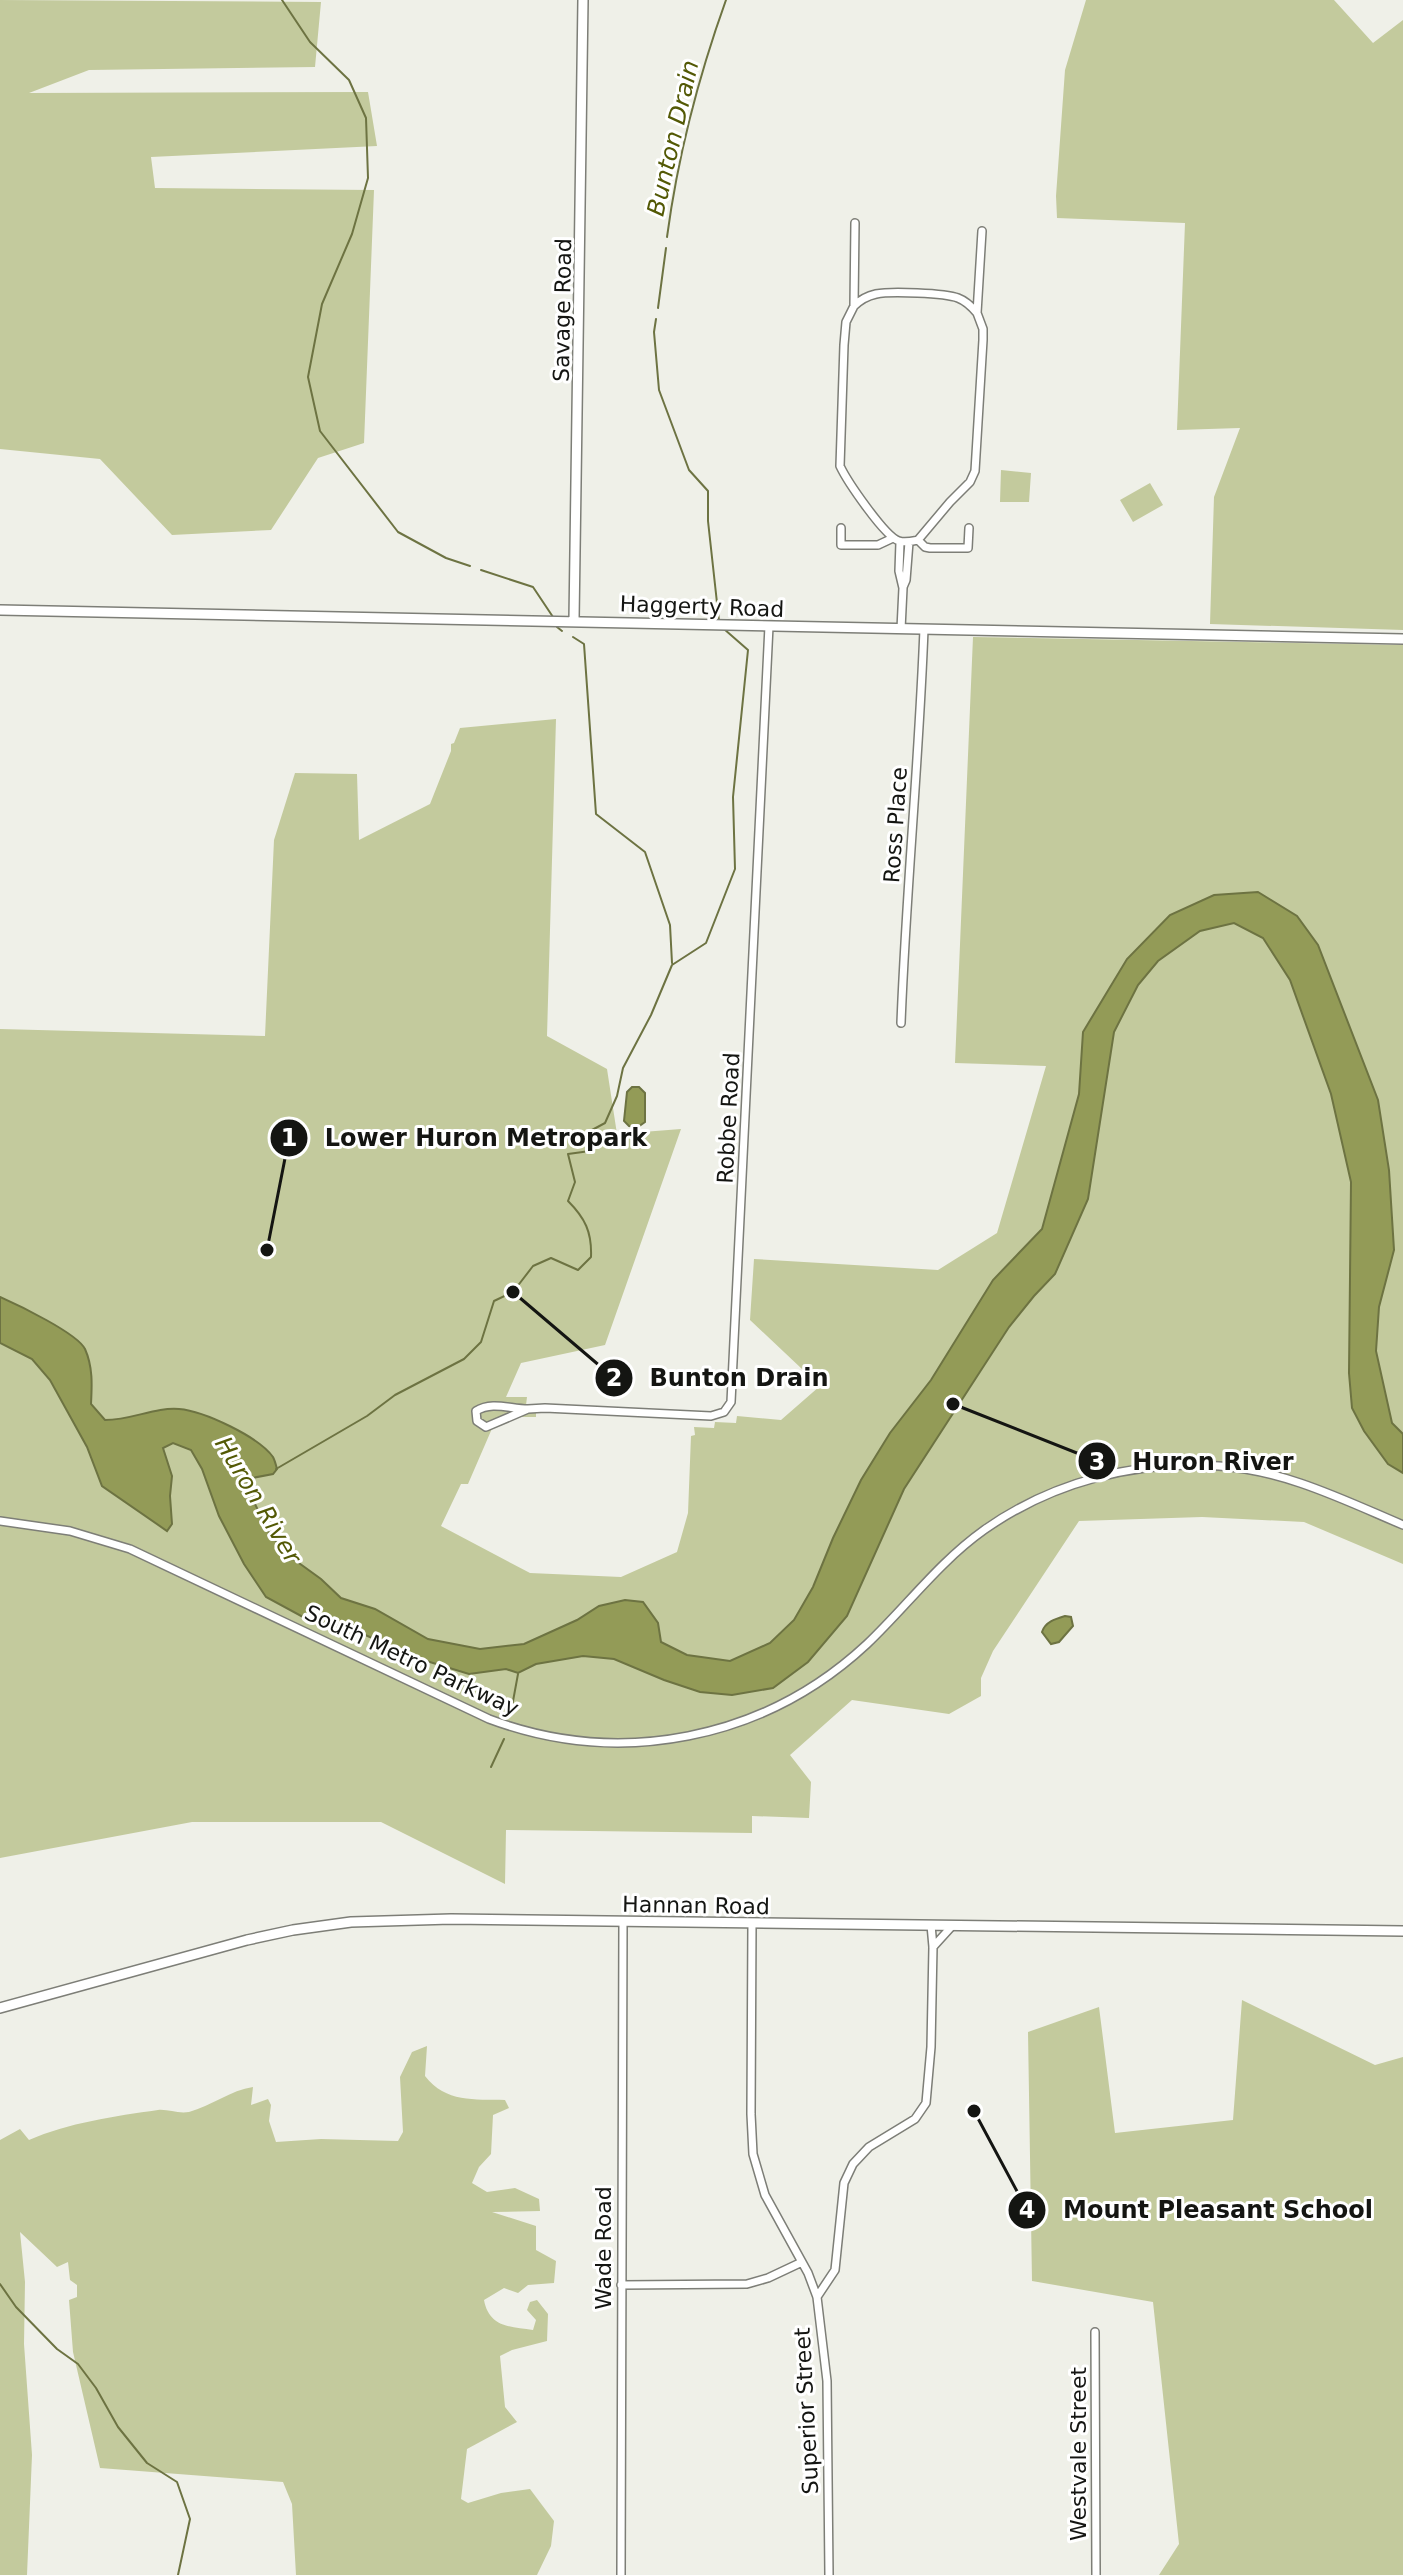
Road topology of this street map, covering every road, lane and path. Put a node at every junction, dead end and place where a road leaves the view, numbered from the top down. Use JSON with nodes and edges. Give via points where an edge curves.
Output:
{"nodes":[{"id":1,"x":583,"y":0,"type":"edge"},
{"id":2,"x":855,"y":223,"type":"dead end"},
{"id":3,"x":982,"y":231,"type":"dead end"},
{"id":4,"x":854,"y":306,"type":"junction"},
{"id":5,"x":977,"y":313,"type":"junction"},
{"id":6,"x":841,"y":528,"type":"dead end"},
{"id":7,"x":969,"y":528,"type":"dead end"},
{"id":8,"x":918,"y":540,"type":"junction"},
{"id":9,"x":901,"y":541,"type":"junction"},
{"id":10,"x":0,"y":610,"type":"edge"},
{"id":11,"x":574,"y":620,"type":"junction"},
{"id":12,"x":769,"y":626,"type":"junction"},
{"id":13,"x":901,"y":629,"type":"junction"},
{"id":14,"x":924,"y":629,"type":"junction"},
{"id":15,"x":1403,"y":639,"type":"edge"},
{"id":16,"x":901,"y":1023,"type":"dead end"},
{"id":17,"x":528,"y":1409,"type":"junction"},
{"id":18,"x":0,"y":1521,"type":"edge"},
{"id":19,"x":1403,"y":1525,"type":"edge"},
{"id":20,"x":623,"y":1922,"type":"junction"},
{"id":21,"x":752,"y":1923,"type":"junction"},
{"id":22,"x":931,"y":1925,"type":"junction"},
{"id":23,"x":953,"y":1925,"type":"junction"},
{"id":24,"x":1403,"y":1931,"type":"edge"},
{"id":25,"x":933,"y":1947,"type":"junction"},
{"id":26,"x":0,"y":2008,"type":"edge"},
{"id":27,"x":802,"y":2262,"type":"junction"},
{"id":28,"x":621,"y":2285,"type":"junction"},
{"id":29,"x":817,"y":2297,"type":"junction"},
{"id":30,"x":1095,"y":2332,"type":"dead end"},
{"id":31,"x":621,"y":2575,"type":"edge"},
{"id":32,"x":829,"y":2575,"type":"edge"},
{"id":33,"x":1096,"y":2575,"type":"edge"}],
"edges":[{"from":1,"to":11,"type":"street","name":"Savage Road"},
{"from":2,"to":4,"type":"street"},
{"from":3,"to":5,"type":"street"},
{"from":4,"to":5,"type":"street","via":[[877,293],[954,296]]},
{"from":4,"to":9,"type":"street","via":[[846,322],[840,466]]},
{"from":5,"to":8,"type":"street","via":[[983,340],[975,471]]},
{"from":6,"to":9,"type":"street","via":[[841,545]]},
{"from":7,"to":8,"type":"street","via":[[968,548],[930,548]]},
{"from":8,"to":9,"type":"street"},
{"from":9,"to":13,"type":"street"},
{"from":10,"to":11,"type":"street","name":"Haggerty Road"},
{"from":11,"to":12,"type":"street","name":"Haggerty Road"},
{"from":12,"to":13,"type":"street","name":"Haggerty Road"},
{"from":12,"to":17,"type":"street","name":"Robbe Road","via":[[731,1402],[724,1412],[711,1416]]},
{"from":13,"to":14,"type":"street","name":"Haggerty Road"},
{"from":14,"to":15,"type":"street","name":"Haggerty Road"},
{"from":14,"to":16,"type":"street","name":"Ross Place"},
{"from":17,"to":17,"type":"street","name":"Robbe Road","via":[[484,1406],[476,1411],[477,1421],[486,1427]]},
{"from":18,"to":19,"type":"street","name":"South Metro Parkway","via":[[70,1531],[130,1549],[489,1719],[546,1736],[604,1744],[712,1732],[795,1698],[852,1658],[982,1532],[1038,1499],[1091,1479],[1166,1466],[1247,1469],[1307,1485]]},
{"from":20,"to":21,"type":"street","name":"Hannan Road"},
{"from":20,"to":26,"type":"street","name":"Hannan Road","via":[[451,1919],[327,1924],[247,1940]]},
{"from":20,"to":28,"type":"street","name":"Wade Road"},
{"from":21,"to":22,"type":"street","name":"Hannan Road"},
{"from":21,"to":27,"type":"street","name":"Superior Street","via":[[753,2154],[765,2195]]},
{"from":22,"to":23,"type":"street","name":"Hannan Road"},
{"from":22,"to":25,"type":"street"},
{"from":23,"to":24,"type":"street","name":"Hannan Road"},
{"from":23,"to":25,"type":"street"},
{"from":25,"to":29,"type":"street","via":[[926,2103],[915,2119],[869,2147],[853,2164],[844,2183],[835,2270]]},
{"from":27,"to":28,"type":"street","via":[[747,2284]]},
{"from":27,"to":29,"type":"street","name":"Superior Street"},
{"from":28,"to":31,"type":"street","name":"Wade Road"},
{"from":29,"to":32,"type":"street","name":"Superior Street","via":[[827,2381]]},
{"from":30,"to":33,"type":"street","name":"Westvale Street"}]}
